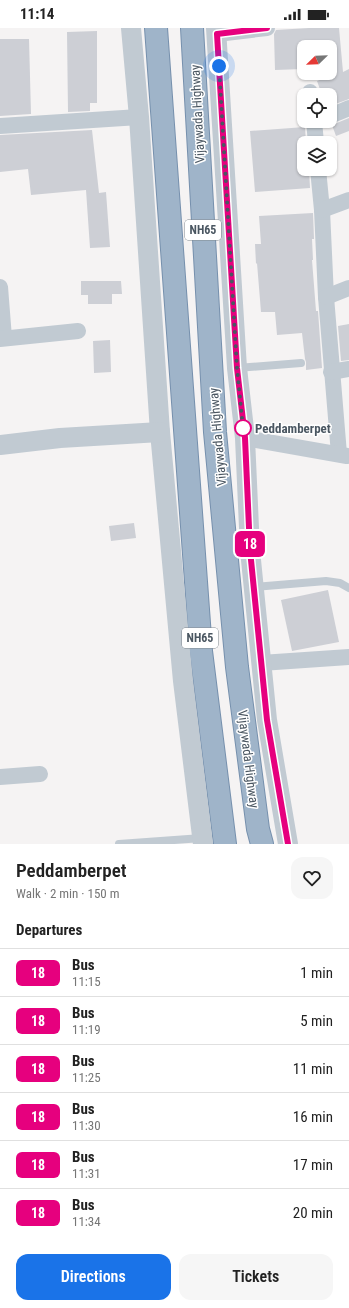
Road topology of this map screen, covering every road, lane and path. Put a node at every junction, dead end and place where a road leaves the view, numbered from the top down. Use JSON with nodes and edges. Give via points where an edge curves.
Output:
{"nodes":[{"id":1,"x":131,"y":28,"type":"edge"},
{"id":2,"x":156,"y":28,"type":"edge"},
{"id":3,"x":192,"y":28,"type":"edge"},
{"id":4,"x":267,"y":28,"type":"edge"},
{"id":5,"x":217,"y":31,"type":"edge"},
{"id":6,"x":349,"y":108,"type":"edge"},
{"id":7,"x":337,"y":113,"type":"edge"},
{"id":8,"x":139,"y":117,"type":"junction"},
{"id":9,"x":0,"y":126,"type":"edge"},
{"id":10,"x":319,"y":176,"type":"edge"},
{"id":11,"x":349,"y":200,"type":"edge"},
{"id":12,"x":322,"y":210,"type":"junction"},
{"id":13,"x":0,"y":287,"type":"edge"},
{"id":14,"x":349,"y":288,"type":"edge"},
{"id":15,"x":326,"y":297,"type":"junction"},
{"id":16,"x":78,"y":331,"type":"dead end"},
{"id":17,"x":2,"y":338,"type":"edge"},
{"id":18,"x":301,"y":363,"type":"dead end"},
{"id":19,"x":237,"y":368,"type":"junction"},
{"id":20,"x":349,"y":369,"type":"edge"},
{"id":21,"x":331,"y":372,"type":"junction"},
{"id":22,"x":160,"y":432,"type":"junction"},
{"id":23,"x":245,"y":438,"type":"junction"},
{"id":24,"x":0,"y":445,"type":"edge"},
{"id":25,"x":344,"y":455,"type":"edge"},
{"id":26,"x":254,"y":587,"type":"junction"},
{"id":27,"x":349,"y":588,"type":"edge"},
{"id":28,"x":349,"y":657,"type":"edge"},
{"id":29,"x":261,"y":663,"type":"junction"},
{"id":30,"x":40,"y":774,"type":"dead end"},
{"id":31,"x":0,"y":777,"type":"edge"},
{"id":32,"x":203,"y":841,"type":"edge"},
{"id":33,"x":119,"y":844,"type":"edge"},
{"id":34,"x":226,"y":844,"type":"edge"},
{"id":35,"x":262,"y":844,"type":"edge"},
{"id":36,"x":288,"y":844,"type":"edge"}],
"edges":[{"from":1,"to":8,"type":"street"},
{"from":2,"to":34,"type":"highway","number":"NH65","via":[[201,651]]},
{"from":3,"to":35,"type":"highway","name":"Vijaywada Highway","number":"NH65","via":[[215,432],[237,667]]},
{"from":4,"to":5,"type":"street"},
{"from":5,"to":19,"type":"street"},
{"from":6,"to":7,"type":"street"},
{"from":8,"to":9,"type":"street"},
{"from":8,"to":22,"type":"street"},
{"from":10,"to":12,"type":"street"},
{"from":11,"to":12,"type":"street"},
{"from":12,"to":15,"type":"street"},
{"from":13,"to":17,"type":"street"},
{"from":14,"to":15,"type":"street"},
{"from":15,"to":21,"type":"street"},
{"from":16,"to":17,"type":"street"},
{"from":18,"to":19,"type":"lane"},
{"from":19,"to":23,"type":"street"},
{"from":20,"to":21,"type":"street"},
{"from":21,"to":25,"type":"street"},
{"from":22,"to":24,"type":"street","via":[[60,438]]},
{"from":22,"to":32,"type":"street","via":[[183,681]]},
{"from":23,"to":25,"type":"street"},
{"from":23,"to":26,"type":"street"},
{"from":26,"to":27,"type":"lane","via":[[326,581],[340,583]]},
{"from":26,"to":29,"type":"street"},
{"from":28,"to":29,"type":"street"},
{"from":29,"to":36,"type":"street","via":[[267,720]]},
{"from":30,"to":31,"type":"street"},
{"from":32,"to":33,"type":"lane"}]}
